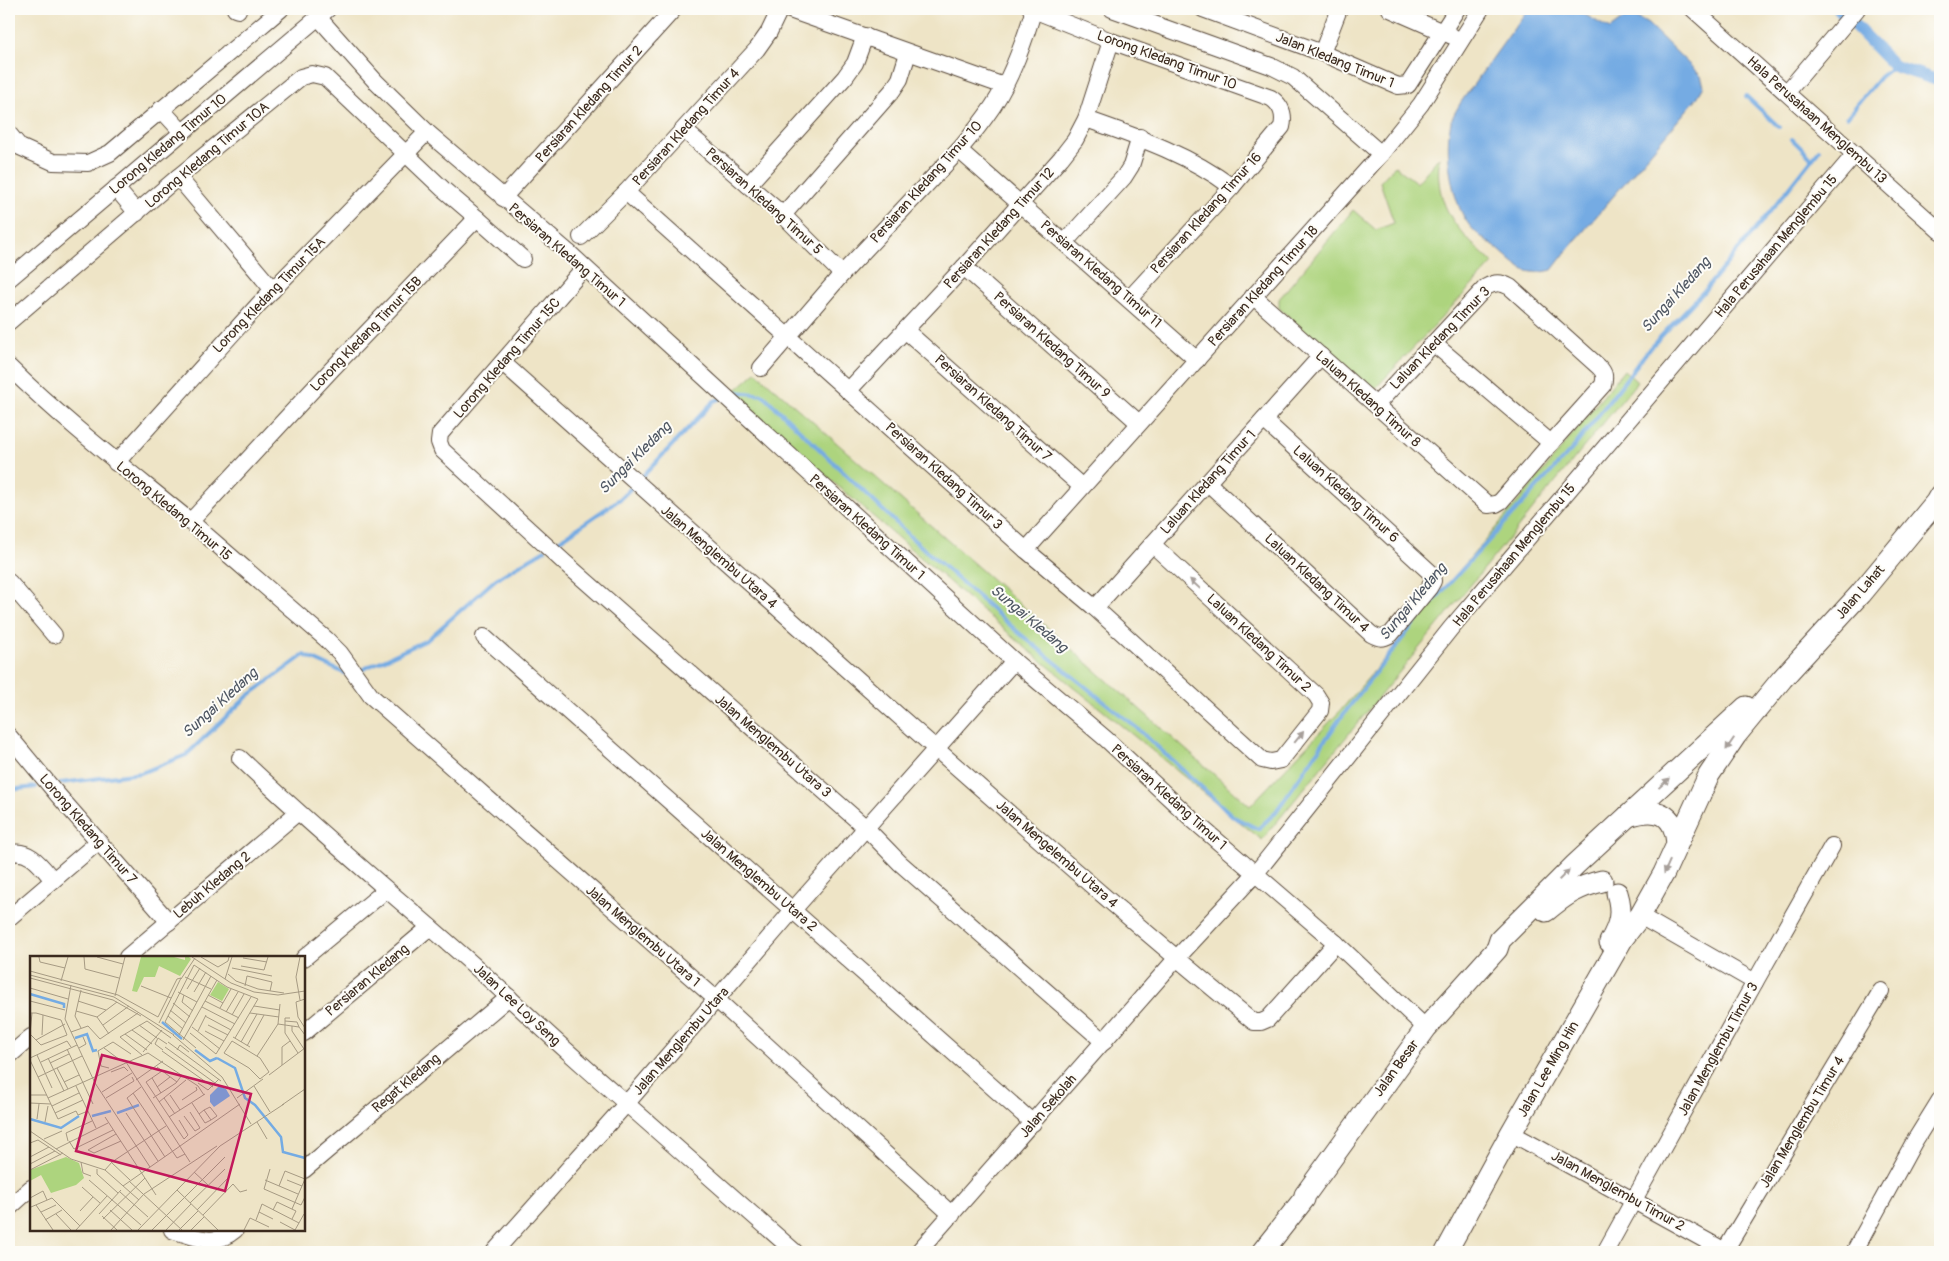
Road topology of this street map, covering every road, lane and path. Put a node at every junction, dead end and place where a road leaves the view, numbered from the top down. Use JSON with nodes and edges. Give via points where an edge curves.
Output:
{"nodes":[{"id":1,"x":281,"y":9,"type":"edge"},
{"id":2,"x":674,"y":9,"type":"edge"},
{"id":3,"x":780,"y":9,"type":"edge"},
{"id":4,"x":787,"y":9,"type":"edge"},
{"id":5,"x":1033,"y":9,"type":"edge"},
{"id":6,"x":1112,"y":9,"type":"edge"},
{"id":7,"x":1203,"y":9,"type":"edge"},
{"id":8,"x":1338,"y":9,"type":"edge"},
{"id":9,"x":1390,"y":9,"type":"edge"},
{"id":10,"x":1457,"y":9,"type":"edge"},
{"id":11,"x":1481,"y":9,"type":"edge"},
{"id":12,"x":1693,"y":9,"type":"edge"},
{"id":13,"x":1857,"y":9,"type":"edge"},
{"id":14,"x":323,"y":13,"type":"edge"},
{"id":15,"x":1148,"y":15,"type":"edge"},
{"id":16,"x":1443,"y":32,"type":"junction"},
{"id":17,"x":865,"y":36,"type":"junction"},
{"id":18,"x":1462,"y":40,"type":"junction"},
{"id":19,"x":1111,"y":41,"type":"junction"},
{"id":20,"x":908,"y":53,"type":"junction"},
{"id":21,"x":1322,"y":53,"type":"junction"},
{"id":22,"x":1004,"y":86,"type":"junction"},
{"id":23,"x":1787,"y":92,"type":"junction"},
{"id":24,"x":161,"y":109,"type":"junction"},
{"id":25,"x":1086,"y":119,"type":"junction"},
{"id":26,"x":1282,"y":127,"type":"joint"},
{"id":27,"x":684,"y":130,"type":"junction"},
{"id":28,"x":182,"y":132,"type":"junction"},
{"id":29,"x":427,"y":132,"type":"junction"},
{"id":30,"x":9,"y":134,"type":"edge"},
{"id":31,"x":1140,"y":138,"type":"junction"},
{"id":32,"x":959,"y":150,"type":"junction"},
{"id":33,"x":406,"y":154,"type":"junction"},
{"id":34,"x":1380,"y":154,"type":"junction"},
{"id":35,"x":1855,"y":154,"type":"junction"},
{"id":36,"x":178,"y":177,"type":"junction"},
{"id":37,"x":748,"y":185,"type":"junction"},
{"id":38,"x":1232,"y":187,"type":"junction"},
{"id":39,"x":116,"y":188,"type":"junction"},
{"id":40,"x":626,"y":192,"type":"junction"},
{"id":41,"x":503,"y":198,"type":"junction"},
{"id":42,"x":1021,"y":205,"type":"junction"},
{"id":43,"x":137,"y":213,"type":"junction"},
{"id":44,"x":782,"y":215,"type":"junction"},
{"id":45,"x":477,"y":218,"type":"junction"},
{"id":46,"x":1940,"y":231,"type":"edge"},
{"id":47,"x":581,"y":238,"type":"dead end"},
{"id":48,"x":1065,"y":242,"type":"junction"},
{"id":49,"x":523,"y":259,"type":"dead end"},
{"id":50,"x":964,"y":267,"type":"junction"},
{"id":51,"x":584,"y":268,"type":"junction"},
{"id":52,"x":842,"y":274,"type":"junction"},
{"id":53,"x":9,"y":279,"type":"edge"},
{"id":54,"x":273,"y":290,"type":"junction"},
{"id":55,"x":1253,"y":296,"type":"junction"},
{"id":56,"x":1129,"y":299,"type":"junction"},
{"id":57,"x":9,"y":322,"type":"edge"},
{"id":58,"x":905,"y":330,"type":"junction"},
{"id":59,"x":789,"y":337,"type":"junction"},
{"id":60,"x":1433,"y":343,"type":"junction"},
{"id":61,"x":1321,"y":356,"type":"junction"},
{"id":62,"x":1197,"y":360,"type":"junction"},
{"id":63,"x":503,"y":363,"type":"junction"},
{"id":64,"x":9,"y":367,"type":"edge"},
{"id":65,"x":761,"y":368,"type":"dead end"},
{"id":66,"x":848,"y":391,"type":"junction"},
{"id":67,"x":1376,"y":405,"type":"junction"},
{"id":68,"x":1264,"y":420,"type":"junction"},
{"id":69,"x":1139,"y":423,"type":"junction"},
{"id":70,"x":1551,"y":443,"type":"junction"},
{"id":71,"x":442,"y":450,"type":"joint"},
{"id":72,"x":116,"y":463,"type":"junction"},
{"id":73,"x":1208,"y":483,"type":"junction"},
{"id":74,"x":1081,"y":486,"type":"junction"},
{"id":75,"x":1939,"y":499,"type":"edge"},
{"id":76,"x":190,"y":522,"type":"junction"},
{"id":77,"x":1152,"y":544,"type":"junction"},
{"id":78,"x":1026,"y":550,"type":"junction"},
{"id":79,"x":1428,"y":568,"type":"joint"},
{"id":80,"x":9,"y":582,"type":"edge"},
{"id":81,"x":1095,"y":608,"type":"junction"},
{"id":82,"x":54,"y":635,"type":"dead end"},
{"id":83,"x":484,"y":637,"type":"dead end"},
{"id":84,"x":340,"y":653,"type":"joint"},
{"id":85,"x":1014,"y":661,"type":"junction"},
{"id":86,"x":1782,"y":679,"type":"junction"},
{"id":87,"x":11,"y":741,"type":"edge"},
{"id":88,"x":937,"y":749,"type":"junction"},
{"id":89,"x":240,"y":758,"type":"dead end"},
{"id":90,"x":1262,"y":760,"type":"joint"},
{"id":91,"x":297,"y":813,"type":"junction"},
{"id":92,"x":1628,"y":816,"type":"junction"},
{"id":93,"x":866,"y":828,"type":"junction"},
{"id":94,"x":1602,"y":841,"type":"junction"},
{"id":95,"x":98,"y":842,"type":"junction"},
{"id":96,"x":1677,"y":844,"type":"junction"},
{"id":97,"x":1832,"y":846,"type":"dead end"},
{"id":98,"x":9,"y":854,"type":"edge"},
{"id":99,"x":1256,"y":873,"type":"junction"},
{"id":100,"x":53,"y":880,"type":"junction"},
{"id":101,"x":1610,"y":887,"type":"junction"},
{"id":102,"x":1656,"y":889,"type":"junction"},
{"id":103,"x":386,"y":890,"type":"junction"},
{"id":104,"x":793,"y":910,"type":"junction"},
{"id":105,"x":1640,"y":916,"type":"junction"},
{"id":106,"x":9,"y":918,"type":"edge"},
{"id":107,"x":169,"y":922,"type":"junction"},
{"id":108,"x":430,"y":927,"type":"junction"},
{"id":109,"x":1336,"y":944,"type":"junction"},
{"id":110,"x":1497,"y":949,"type":"junction"},
{"id":111,"x":128,"y":956,"type":"edge"},
{"id":112,"x":305,"y":957,"type":"edge"},
{"id":113,"x":1176,"y":959,"type":"junction"},
{"id":114,"x":1754,"y":982,"type":"junction"},
{"id":115,"x":1881,"y":991,"type":"dead end"},
{"id":116,"x":509,"y":997,"type":"junction"},
{"id":117,"x":716,"y":999,"type":"junction"},
{"id":118,"x":1426,"y":1028,"type":"junction"},
{"id":119,"x":305,"y":1032,"type":"edge"},
{"id":120,"x":30,"y":1038,"type":"edge"},
{"id":121,"x":1104,"y":1042,"type":"junction"},
{"id":122,"x":9,"y":1056,"type":"edge"},
{"id":123,"x":1940,"y":1100,"type":"edge"},
{"id":124,"x":627,"y":1103,"type":"junction"},
{"id":125,"x":1033,"y":1123,"type":"junction"},
{"id":126,"x":1511,"y":1133,"type":"junction"},
{"id":127,"x":305,"y":1169,"type":"edge"},
{"id":128,"x":30,"y":1189,"type":"edge"},
{"id":129,"x":1304,"y":1195,"type":"junction"},
{"id":130,"x":1635,"y":1200,"type":"junction"},
{"id":131,"x":9,"y":1208,"type":"edge"},
{"id":132,"x":952,"y":1215,"type":"junction"},
{"id":133,"x":176,"y":1231,"type":"edge"},
{"id":134,"x":232,"y":1233,"type":"edge"},
{"id":135,"x":494,"y":1252,"type":"edge"},
{"id":136,"x":795,"y":1252,"type":"edge"},
{"id":137,"x":918,"y":1252,"type":"edge"},
{"id":138,"x":1254,"y":1252,"type":"edge"},
{"id":139,"x":1262,"y":1252,"type":"edge"},
{"id":140,"x":1432,"y":1252,"type":"edge"},
{"id":141,"x":1446,"y":1252,"type":"edge"},
{"id":142,"x":1605,"y":1252,"type":"edge"},
{"id":143,"x":1724,"y":1252,"type":"edge"},
{"id":144,"x":1854,"y":1252,"type":"edge"}],
"edges":[{"from":1,"to":24,"type":"street"},
{"from":2,"to":41,"type":"street","name":"Persiaran Kledang Timur 2"},
{"from":3,"to":27,"type":"street","name":"Persiaran Kledang Timur 4","via":[[757,49]]},
{"from":4,"to":17,"type":"street"},
{"from":5,"to":19,"type":"street","name":"Lorong Kledang Timur 10"},
{"from":5,"to":22,"type":"street","name":"Persiaran Kledang Timur 10"},
{"from":6,"to":15,"type":"street"},
{"from":7,"to":21,"type":"street","name":"Jalan Kledang Timur 1"},
{"from":8,"to":21,"type":"street"},
{"from":9,"to":16,"type":"street"},
{"from":10,"to":16,"type":"street"},
{"from":11,"to":18,"type":"street","name":"Persiaran Kledang Timur 18"},
{"from":12,"to":23,"type":"street","name":"Hala Perusahaan Menglembu 13"},
{"from":13,"to":23,"type":"street"},
{"from":14,"to":28,"type":"street","name":"Lorong Kledang Timur 10"},
{"from":14,"to":29,"type":"street","name":"Persiaran Kledang Timur 1","via":[[376,82]]},
{"from":15,"to":34,"type":"street","via":[[1293,77]]},
{"from":16,"to":18,"type":"street"},
{"from":16,"to":21,"type":"street","name":"Jalan Kledang Timur 1","via":[[1408,85],[1398,86]]},
{"from":17,"to":20,"type":"street"},
{"from":17,"to":37,"type":"street","via":[[855,63],[845,77]]},
{"from":18,"to":34,"type":"street","name":"Persiaran Kledang Timur 18","via":[[1421,104]]},
{"from":19,"to":25,"type":"street","name":"Persiaran Kledang Timur 12"},
{"from":19,"to":26,"type":"street","name":"Lorong Kledang Timur 10","via":[[1271,98],[1282,111]]},
{"from":20,"to":22,"type":"street"},
{"from":20,"to":44,"type":"street","via":[[900,79],[892,91]]},
{"from":22,"to":32,"type":"street","name":"Persiaran Kledang Timur 10","via":[[993,106]]},
{"from":23,"to":35,"type":"street","name":"Hala Perusahaan Menglembu 13"},
{"from":24,"to":28,"type":"street"},
{"from":24,"to":30,"type":"street","via":[[110,153],[88,163],[53,162],[20,147]]},
{"from":25,"to":31,"type":"street"},
{"from":25,"to":42,"type":"street","name":"Persiaran Kledang Timur 12","via":[[1075,140]]},
{"from":26,"to":38,"type":"street","name":"Persiaran Kledang Timur 16"},
{"from":27,"to":37,"type":"street","name":"Persiaran Kledang Timur 5"},
{"from":27,"to":40,"type":"street","name":"Persiaran Kledang Timur 4"},
{"from":28,"to":39,"type":"street","name":"Lorong Kledang Timur 10"},
{"from":29,"to":33,"type":"street","name":"Lorong Kledang Timur 15A"},
{"from":29,"to":41,"type":"street","name":"Persiaran Kledang Timur 1"},
{"from":31,"to":38,"type":"street","via":[[1177,153]]},
{"from":31,"to":48,"type":"street","via":[[1124,177]]},
{"from":32,"to":42,"type":"street","name":"Persiaran Kledang Timur 11"},
{"from":32,"to":52,"type":"street","name":"Persiaran Kledang Timur 10"},
{"from":33,"to":36,"type":"street","name":"Lorong Kledang Timur 10A","via":[[324,77],[312,74],[301,77]]},
{"from":33,"to":45,"type":"street"},
{"from":33,"to":54,"type":"street","name":"Lorong Kledang Timur 15A"},
{"from":34,"to":55,"type":"street","name":"Persiaran Kledang Timur 18"},
{"from":35,"to":46,"type":"street","name":"Hala Perusahaan Menglembu 13"},
{"from":35,"to":99,"type":"street","name":"Hala Perusahaan Menglembu 15","via":[[1452,628]]},
{"from":36,"to":43,"type":"street","name":"Lorong Kledang Timur 10A"},
{"from":36,"to":54,"type":"street"},
{"from":37,"to":44,"type":"street","name":"Persiaran Kledang Timur 5"},
{"from":38,"to":56,"type":"street","name":"Persiaran Kledang Timur 16"},
{"from":39,"to":43,"type":"street"},
{"from":39,"to":53,"type":"street","name":"Lorong Kledang Timur 10"},
{"from":40,"to":47,"type":"street","name":"Persiaran Kledang Timur 4"},
{"from":40,"to":59,"type":"street","name":"Persiaran Kledang Timur 3"},
{"from":41,"to":51,"type":"street","name":"Persiaran Kledang Timur 1"},
{"from":42,"to":48,"type":"street","name":"Persiaran Kledang Timur 11"},
{"from":42,"to":50,"type":"street","name":"Persiaran Kledang Timur 12"},
{"from":43,"to":57,"type":"street","name":"Lorong Kledang Timur 10A"},
{"from":44,"to":52,"type":"street","name":"Persiaran Kledang Timur 5"},
{"from":45,"to":49,"type":"street"},
{"from":45,"to":76,"type":"street","name":"Lorong Kledang Timur 15B"},
{"from":48,"to":56,"type":"street","name":"Persiaran Kledang Timur 11"},
{"from":50,"to":58,"type":"street","name":"Persiaran Kledang Timur 12"},
{"from":50,"to":69,"type":"street","name":"Persiaran Kledang Timur 9"},
{"from":51,"to":63,"type":"street","name":"Lorong Kledang Timur 15C"},
{"from":51,"to":85,"type":"street","name":"Persiaran Kledang Timur 1"},
{"from":52,"to":59,"type":"street","name":"Persiaran Kledang Timur 10"},
{"from":54,"to":72,"type":"street","name":"Lorong Kledang Timur 15A"},
{"from":55,"to":61,"type":"street","name":"Laluan Kledang Timur 8"},
{"from":55,"to":62,"type":"street","name":"Persiaran Kledang Timur 18"},
{"from":56,"to":62,"type":"street","name":"Persiaran Kledang Timur 11"},
{"from":58,"to":66,"type":"street","name":"Persiaran Kledang Timur 12"},
{"from":58,"to":74,"type":"street","name":"Persiaran Kledang Timur 7"},
{"from":59,"to":65,"type":"street","name":"Persiaran Kledang Timur 10"},
{"from":59,"to":66,"type":"street","name":"Persiaran Kledang Timur 3"},
{"from":60,"to":67,"type":"street","name":"Laluan Kledang Timur 3"},
{"from":60,"to":70,"type":"street"},
{"from":60,"to":70,"type":"street","name":"Laluan Kledang Timur 3","via":[[1486,287],[1494,282],[1510,287],[1604,372],[1603,385]]},
{"from":61,"to":67,"type":"street","name":"Laluan Kledang Timur 8"},
{"from":61,"to":68,"type":"street","name":"Laluan Kledang Timur 1"},
{"from":62,"to":69,"type":"street","name":"Persiaran Kledang Timur 18"},
{"from":63,"to":71,"type":"street","name":"Lorong Kledang Timur 15C","via":[[440,434]]},
{"from":63,"to":88,"type":"street","name":"Jalan Menglembu Utara 4"},
{"from":64,"to":72,"type":"street","name":"Lorong Kledang Timur 15"},
{"from":66,"to":78,"type":"street","name":"Persiaran Kledang Timur 3"},
{"from":67,"to":70,"type":"street","name":"Laluan Kledang Timur 8","via":[[1488,505],[1501,501]]},
{"from":68,"to":73,"type":"street","name":"Laluan Kledang Timur 1"},
{"from":68,"to":79,"type":"street","name":"Laluan Kledang Timur 6"},
{"from":69,"to":74,"type":"street","name":"Persiaran Kledang Timur 18"},
{"from":71,"to":93,"type":"street","name":"Jalan Menglembu Utara 3"},
{"from":72,"to":76,"type":"street","name":"Lorong Kledang Timur 15"},
{"from":73,"to":77,"type":"street","name":"Laluan Kledang Timur 1"},
{"from":73,"to":79,"type":"street","name":"Laluan Kledang Timur 4","via":[[1379,638],[1392,634],[1429,588],[1433,581]]},
{"from":74,"to":78,"type":"street","name":"Persiaran Kledang Timur 18"},
{"from":75,"to":86,"type":"main road","name":"Jalan Lahat","via":[[1860,594]]},
{"from":76,"to":84,"type":"street","name":"Lorong Kledang Timur 15"},
{"from":77,"to":81,"type":"street","name":"Laluan Kledang Timur 1"},
{"from":90,"to":77,"type":"street","name":"Laluan Kledang Timur 2","one_way":true,"via":[[1281,760],[1320,711],[1316,695]]},
{"from":78,"to":81,"type":"street","name":"Persiaran Kledang Timur 3"},
{"from":80,"to":82,"type":"street"},
{"from":81,"to":90,"type":"street","name":"Persiaran Kledang Timur 3"},
{"from":83,"to":104,"type":"street","name":"Jalan Menglembu Utara 2"},
{"from":84,"to":117,"type":"street","name":"Jalan Menglembu Utara 1","via":[[371,696]]},
{"from":85,"to":88,"type":"street","name":"Jalan Menglembu Utara"},
{"from":85,"to":99,"type":"street","name":"Persiaran Kledang Timur 1"},
{"from":92,"to":86,"type":"main road","name":"Jalan Lahat","one_way":true,"via":[[1728,722]]},
{"from":86,"to":96,"type":"main road","name":"Jalan Lahat","one_way":true,"via":[[1736,735],[1709,776]]},
{"from":87,"to":95,"type":"street","name":"Lorong Kledang Timur 7"},
{"from":88,"to":93,"type":"street","name":"Jalan Menglembu Utara"},
{"from":88,"to":113,"type":"street","name":"Jalan Mengelembu Utara 4"},
{"from":89,"to":91,"type":"street","name":"Jalan Lee Loy Seng"},
{"from":91,"to":103,"type":"street","name":"Jalan Lee Loy Seng"},
{"from":91,"to":107,"type":"street","name":"Lebuh Kledang 2"},
{"from":92,"to":94,"type":"main road"},
{"from":92,"to":96,"type":"main road","via":[[1649,811],[1666,816],[1676,832]]},
{"from":93,"to":104,"type":"street","name":"Jalan Menglembu Utara"},
{"from":93,"to":121,"type":"street","name":"Jalan Menglembu Utara 3","via":[[900,863]]},
{"from":94,"to":101,"type":"main road","via":[[1598,870]]},
{"from":110,"to":94,"type":"main road","name":"Jalan Besar","one_way":true,"via":[[1500,940]]},
{"from":95,"to":100,"type":"street"},
{"from":95,"to":107,"type":"street","name":"Lorong Kledang Timur 7"},
{"from":96,"to":102,"type":"main road","one_way":true},
{"from":97,"to":114,"type":"street","name":"Jalan Menglembu Timur 3"},
{"from":98,"to":100,"type":"street","via":[[26,854],[36,860]]},
{"from":99,"to":109,"type":"street","name":"Persiaran Kledang Timur 1"},
{"from":99,"to":113,"type":"street","name":"Hala Perusahaan Menglembu 15"},
{"from":100,"to":106,"type":"street"},
{"from":101,"to":102,"type":"main road","via":[[1627,897],[1639,897]]},
{"from":101,"to":110,"type":"main road","name":"Jalan Besar","via":[[1590,884],[1566,894],[1508,946]]},
{"from":101,"to":140,"type":"main road","name":"Jalan Lee Ming Hin","via":[[1622,907],[1614,936]]},
{"from":102,"to":105,"type":"main road","name":"Jalan Lee Ming Hin"},
{"from":103,"to":108,"type":"street","name":"Jalan Lee Loy Seng"},
{"from":103,"to":112,"type":"street"},
{"from":104,"to":117,"type":"street","name":"Jalan Menglembu Utara"},
{"from":104,"to":125,"type":"street","name":"Jalan Menglembu Utara 2"},
{"from":105,"to":114,"type":"street"},
{"from":105,"to":126,"type":"main road","name":"Jalan Lee Ming Hin","via":[[1623,938]]},
{"from":107,"to":111,"type":"street","name":"Lebuh Kledang 2"},
{"from":108,"to":116,"type":"street","name":"Jalan Lee Loy Seng"},
{"from":108,"to":119,"type":"street","name":"Persiaran Kledang"},
{"from":109,"to":113,"type":"street","name":"Jalan Mengelembu Utara 4","via":[[1268,1019],[1261,1022],[1254,1022]]},
{"from":109,"to":118,"type":"street","name":"Persiaran Kledang Timur 1"},
{"from":110,"to":118,"type":"main road","name":"Jalan Besar"},
{"from":113,"to":121,"type":"street","name":"Jalan Sekolah"},
{"from":114,"to":130,"type":"street","name":"Jalan Menglembu Timur 3"},
{"from":115,"to":143,"type":"street","name":"Jalan Menglembu Timur 4"},
{"from":116,"to":124,"type":"street","name":"Jalan Lee Loy Seng"},
{"from":116,"to":127,"type":"street","name":"Regat Kledang"},
{"from":117,"to":124,"type":"street","name":"Jalan Menglembu Utara"},
{"from":117,"to":132,"type":"street","name":"Jalan Menglembu Utara 1"},
{"from":118,"to":129,"type":"main road","name":"Jalan Besar"},
{"from":120,"to":122,"type":"street"},
{"from":121,"to":125,"type":"street","name":"Jalan Sekolah"},
{"from":123,"to":144,"type":"street"},
{"from":124,"to":135,"type":"street","name":"Jalan Menglembu Utara"},
{"from":124,"to":136,"type":"street","name":"Jalan Lee Loy Seng"},
{"from":125,"to":132,"type":"street","name":"Jalan Sekolah"},
{"from":126,"to":130,"type":"street","name":"Jalan Menglembu Timur 2"},
{"from":126,"to":141,"type":"main road","name":"Jalan Lee Ming Hin"},
{"from":128,"to":131,"type":"street"},
{"from":129,"to":138,"type":"main road","name":"Jalan Besar","via":[[1298,1197]]},
{"from":129,"to":139,"type":"main road","name":"Jalan Besar","via":[[1300,1205]]},
{"from":130,"to":142,"type":"street","name":"Jalan Menglembu Timur 3"},
{"from":130,"to":143,"type":"street","name":"Jalan Menglembu Timur 2"},
{"from":132,"to":137,"type":"street","name":"Jalan Sekolah"},
{"from":133,"to":134,"type":"street","via":[[217,1241]]}]}
